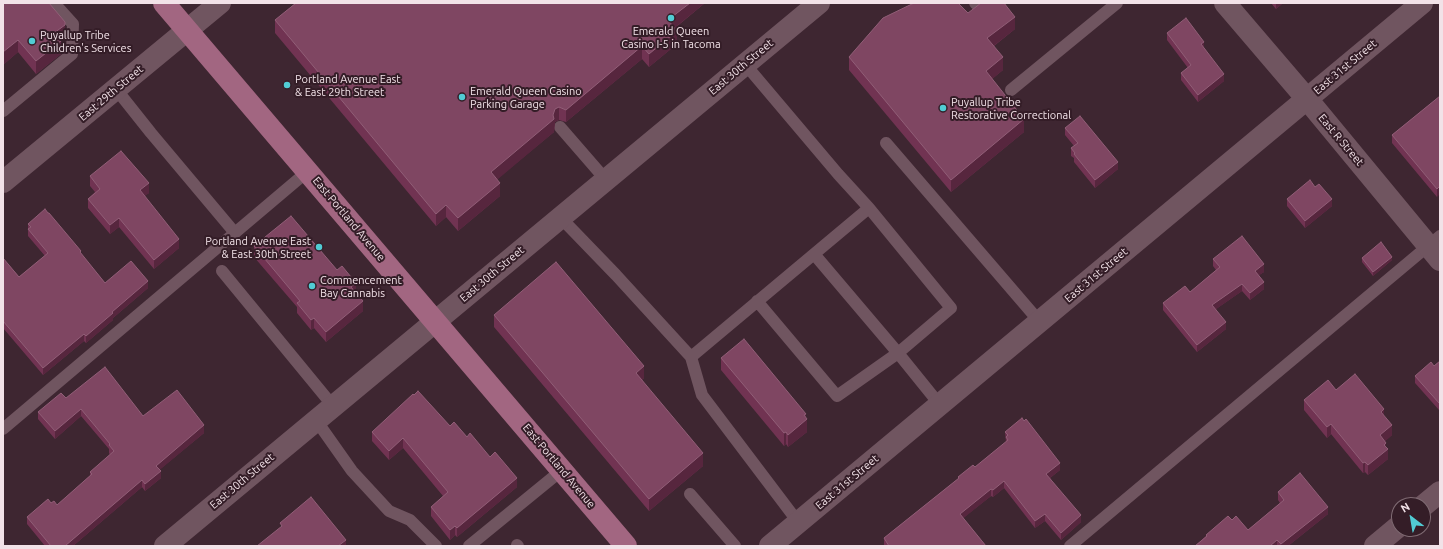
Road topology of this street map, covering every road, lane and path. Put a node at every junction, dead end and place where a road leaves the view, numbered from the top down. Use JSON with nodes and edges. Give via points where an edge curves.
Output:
{"nodes":[{"id":1,"x":54,"y":3,"type":"edge"},
{"id":2,"x":164,"y":3,"type":"edge"},
{"id":3,"x":220,"y":3,"type":"edge"},
{"id":4,"x":819,"y":3,"type":"edge"},
{"id":5,"x":1117,"y":3,"type":"edge"},
{"id":6,"x":1225,"y":3,"type":"edge"},
{"id":7,"x":1422,"y":3,"type":"edge"},
{"id":8,"x":188,"y":30,"type":"junction"},
{"id":9,"x":745,"y":64,"type":"junction"},
{"id":10,"x":116,"y":89,"type":"junction"},
{"id":11,"x":1011,"y":90,"type":"dead end"},
{"id":12,"x":1307,"y":99,"type":"junction"},
{"id":13,"x":3,"y":111,"type":"edge"},
{"id":14,"x":560,"y":127,"type":"edge"},
{"id":15,"x":886,"y":143,"type":"dead end"},
{"id":16,"x":308,"y":171,"type":"junction"},
{"id":17,"x":606,"y":180,"type":"junction"},
{"id":18,"x":3,"y":182,"type":"edge"},
{"id":19,"x":869,"y":208,"type":"junction"},
{"id":20,"x":560,"y":218,"type":"junction"},
{"id":21,"x":235,"y":233,"type":"junction"},
{"id":22,"x":1436,"y":247,"type":"edge"},
{"id":23,"x":814,"y":254,"type":"junction"},
{"id":24,"x":222,"y":271,"type":"dead end"},
{"id":25,"x":757,"y":301,"type":"junction"},
{"id":26,"x":436,"y":321,"type":"junction"},
{"id":27,"x":1039,"y":321,"type":"junction"},
{"id":28,"x":898,"y":353,"type":"junction"},
{"id":29,"x":691,"y":357,"type":"junction"},
{"id":30,"x":940,"y":405,"type":"junction"},
{"id":31,"x":333,"y":406,"type":"junction"},
{"id":32,"x":316,"y":420,"type":"junction"},
{"id":33,"x":3,"y":429,"type":"edge"},
{"id":34,"x":562,"y":470,"type":"junction"},
{"id":35,"x":1440,"y":492,"type":"edge"},
{"id":36,"x":690,"y":494,"type":"dead end"},
{"id":37,"x":1431,"y":499,"type":"edge"},
{"id":38,"x":798,"y":522,"type":"junction"},
{"id":39,"x":1391,"y":533,"type":"edge"},
{"id":40,"x":165,"y":546,"type":"edge"},
{"id":41,"x":436,"y":546,"type":"edge"},
{"id":42,"x":469,"y":546,"type":"edge"},
{"id":43,"x":626,"y":546,"type":"edge"},
{"id":44,"x":735,"y":546,"type":"edge"},
{"id":45,"x":770,"y":546,"type":"edge"},
{"id":46,"x":1070,"y":546,"type":"edge"},
{"id":47,"x":1375,"y":546,"type":"edge"}],
"edges":[{"from":1,"to":13,"type":"lane","via":[[73,24],[72,54]]},
{"from":2,"to":8,"type":"main road","name":"East Portland Avenue"},
{"from":3,"to":8,"type":"street","name":"East 29th Street"},
{"from":4,"to":9,"type":"street","name":"East 30th Street"},
{"from":5,"to":11,"type":"lane"},
{"from":6,"to":12,"type":"street","name":"East R Street"},
{"from":7,"to":12,"type":"street","name":"East 31st Street"},
{"from":8,"to":10,"type":"street","name":"East 29th Street"},
{"from":8,"to":16,"type":"main road","name":"East Portland Avenue"},
{"from":9,"to":17,"type":"street","name":"East 30th Street"},
{"from":9,"to":19,"type":"lane"},
{"from":10,"to":18,"type":"street","name":"East 29th Street"},
{"from":10,"to":21,"type":"lane"},
{"from":12,"to":22,"type":"street","name":"East R Street"},
{"from":12,"to":27,"type":"street","name":"East 31st Street"},
{"from":14,"to":17,"type":"lane"},
{"from":15,"to":27,"type":"lane"},
{"from":16,"to":21,"type":"lane"},
{"from":16,"to":26,"type":"main road","name":"East Portland Avenue"},
{"from":17,"to":20,"type":"street","name":"East 30th Street"},
{"from":19,"to":23,"type":"lane"},
{"from":19,"to":28,"type":"lane","via":[[951,308]]},
{"from":20,"to":26,"type":"street","name":"East 30th Street"},
{"from":20,"to":29,"type":"lane"},
{"from":21,"to":33,"type":"lane"},
{"from":22,"to":46,"type":"lane"},
{"from":23,"to":25,"type":"lane"},
{"from":23,"to":28,"type":"lane"},
{"from":24,"to":31,"type":"lane"},
{"from":25,"to":28,"type":"lane","via":[[837,396]]},
{"from":25,"to":29,"type":"lane"},
{"from":26,"to":31,"type":"street","name":"East 30th Street"},
{"from":26,"to":34,"type":"main road","name":"East Portland Avenue"},
{"from":27,"to":30,"type":"street","name":"East 31st Street"},
{"from":28,"to":30,"type":"lane"},
{"from":29,"to":38,"type":"lane","via":[[702,395]]},
{"from":30,"to":38,"type":"street","name":"East 31st Street"},
{"from":31,"to":32,"type":"street","name":"East 30th Street"},
{"from":32,"to":40,"type":"street","name":"East 30th Street"},
{"from":32,"to":41,"type":"lane","via":[[352,471],[389,511],[410,520]]},
{"from":34,"to":42,"type":"lane"},
{"from":34,"to":43,"type":"main road","name":"East Portland Avenue"},
{"from":35,"to":37,"type":"street"},
{"from":36,"to":44,"type":"lane"},
{"from":38,"to":45,"type":"street","name":"East 31st Street"},
{"from":39,"to":47,"type":"street"}]}
